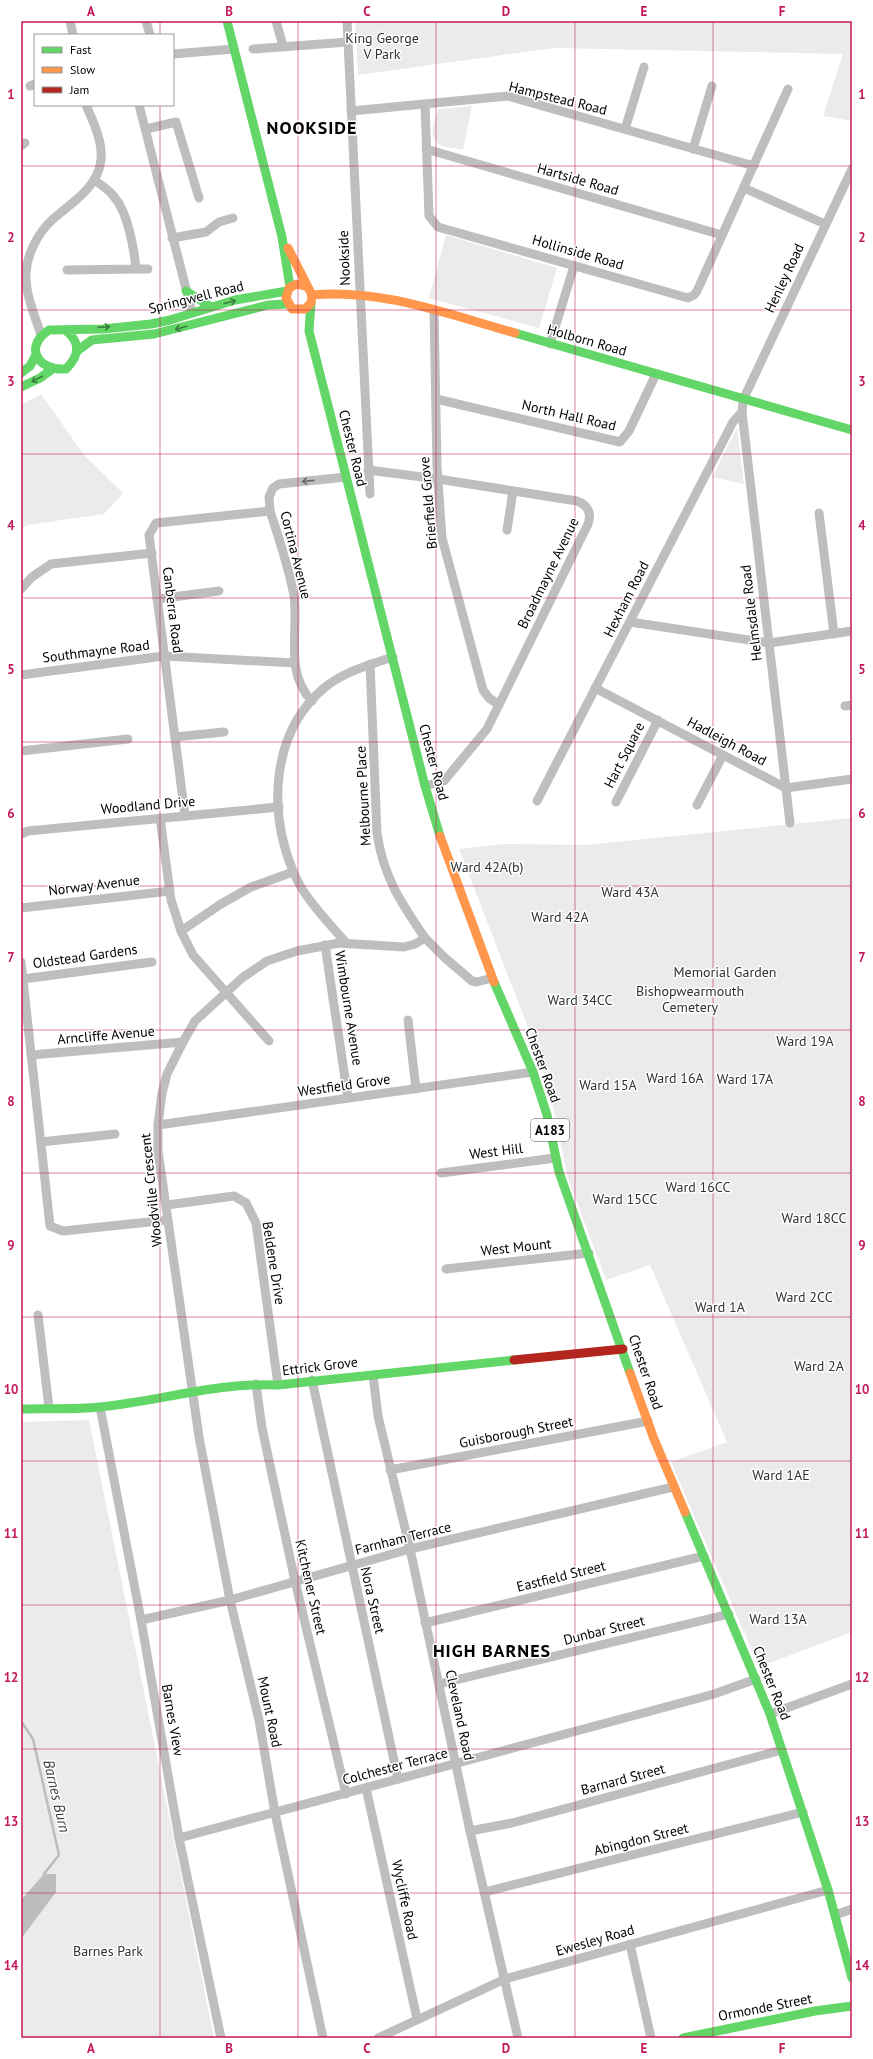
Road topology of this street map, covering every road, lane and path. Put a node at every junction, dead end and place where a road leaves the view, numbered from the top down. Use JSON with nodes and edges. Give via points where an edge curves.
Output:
{"nodes":[{"id":1,"x":70,"y":21,"type":"edge"},
{"id":2,"x":146,"y":21,"type":"edge"},
{"id":3,"x":227,"y":21,"type":"edge"},
{"id":4,"x":276,"y":21,"type":"edge"},
{"id":5,"x":347,"y":21,"type":"edge"},
{"id":6,"x":73,"y":34,"type":"edge"},
{"id":7,"x":150,"y":34,"type":"edge"},
{"id":8,"x":348,"y":42,"type":"junction"},
{"id":9,"x":283,"y":46,"type":"junction"},
{"id":10,"x":234,"y":49,"type":"junction"},
{"id":11,"x":253,"y":49,"type":"dead end"},
{"id":12,"x":174,"y":54,"type":"edge"},
{"id":13,"x":644,"y":67,"type":"dead end"},
{"id":14,"x":712,"y":86,"type":"dead end"},
{"id":15,"x":788,"y":89,"type":"dead end"},
{"id":16,"x":425,"y":104,"type":"junction"},
{"id":17,"x":86,"y":106,"type":"edge"},
{"id":18,"x":139,"y":106,"type":"edge"},
{"id":19,"x":351,"y":111,"type":"junction"},
{"id":20,"x":146,"y":129,"type":"junction"},
{"id":21,"x":625,"y":129,"type":"junction"},
{"id":22,"x":426,"y":149,"type":"junction"},
{"id":23,"x":693,"y":149,"type":"junction"},
{"id":24,"x":754,"y":166,"type":"junction"},
{"id":25,"x":852,"y":169,"type":"edge"},
{"id":26,"x":94,"y":180,"type":"junction"},
{"id":27,"x":744,"y":188,"type":"junction"},
{"id":28,"x":199,"y":198,"type":"dead end"},
{"id":29,"x":233,"y":218,"type":"dead end"},
{"id":30,"x":825,"y":224,"type":"junction"},
{"id":31,"x":722,"y":235,"type":"junction"},
{"id":32,"x":282,"y":237,"type":"junction"},
{"id":33,"x":172,"y":238,"type":"junction"},
{"id":34,"x":574,"y":266,"type":"junction"},
{"id":35,"x":136,"y":269,"type":"junction"},
{"id":36,"x":148,"y":269,"type":"dead end"},
{"id":37,"x":67,"y":270,"type":"dead end"},
{"id":38,"x":23,"y":274,"type":"edge"},
{"id":39,"x":288,"y":289,"type":"junction"},
{"id":40,"x":186,"y":291,"type":"junction"},
{"id":41,"x":310,"y":295,"type":"junction"},
{"id":42,"x":359,"y":296,"type":"junction"},
{"id":43,"x":287,"y":304,"type":"junction"},
{"id":44,"x":211,"y":307,"type":"junction"},
{"id":45,"x":296,"y":310,"type":"junction"},
{"id":46,"x":434,"y":310,"type":"junction"},
{"id":47,"x":192,"y":312,"type":"junction"},
{"id":48,"x":65,"y":330,"type":"junction"},
{"id":49,"x":309,"y":331,"type":"junction"},
{"id":50,"x":41,"y":335,"type":"junction"},
{"id":51,"x":550,"y":344,"type":"junction"},
{"id":52,"x":78,"y":352,"type":"junction"},
{"id":53,"x":36,"y":355,"type":"junction"},
{"id":54,"x":51,"y":370,"type":"junction"},
{"id":55,"x":21,"y":373,"type":"edge"},
{"id":56,"x":656,"y":374,"type":"junction"},
{"id":57,"x":21,"y":387,"type":"edge"},
{"id":58,"x":436,"y":399,"type":"junction"},
{"id":59,"x":743,"y":400,"type":"junction"},
{"id":60,"x":742,"y":412,"type":"junction"},
{"id":61,"x":852,"y":430,"type":"edge"},
{"id":62,"x":437,"y":467,"type":"junction"},
{"id":63,"x":368,"y":470,"type":"junction"},
{"id":64,"x":346,"y":477,"type":"junction"},
{"id":65,"x":421,"y":477,"type":"junction"},
{"id":66,"x":438,"y":479,"type":"junction"},
{"id":67,"x":449,"y":481,"type":"junction"},
{"id":68,"x":439,"y":489,"type":"junction"},
{"id":69,"x":513,"y":491,"type":"junction"},
{"id":70,"x":370,"y":494,"type":"dead end"},
{"id":71,"x":270,"y":511,"type":"junction"},
{"id":72,"x":818,"y":513,"type":"dead end"},
{"id":73,"x":507,"y":530,"type":"dead end"},
{"id":74,"x":152,"y":553,"type":"junction"},
{"id":75,"x":21,"y":589,"type":"edge"},
{"id":76,"x":219,"y":591,"type":"dead end"},
{"id":77,"x":157,"y":599,"type":"junction"},
{"id":78,"x":630,"y":622,"type":"junction"},
{"id":79,"x":852,"y":632,"type":"edge"},
{"id":80,"x":834,"y":634,"type":"junction"},
{"id":81,"x":768,"y":643,"type":"junction"},
{"id":82,"x":164,"y":656,"type":"junction"},
{"id":83,"x":393,"y":657,"type":"junction"},
{"id":84,"x":295,"y":663,"type":"junction"},
{"id":85,"x":370,"y":664,"type":"junction"},
{"id":86,"x":21,"y":675,"type":"edge"},
{"id":87,"x":595,"y":688,"type":"junction"},
{"id":88,"x":312,"y":701,"type":"junction"},
{"id":89,"x":499,"y":705,"type":"junction"},
{"id":90,"x":658,"y":720,"type":"junction"},
{"id":91,"x":224,"y":732,"type":"dead end"},
{"id":92,"x":175,"y":737,"type":"junction"},
{"id":93,"x":128,"y":739,"type":"dead end"},
{"id":94,"x":21,"y":750,"type":"edge"},
{"id":95,"x":723,"y":755,"type":"junction"},
{"id":96,"x":852,"y":779,"type":"edge"},
{"id":97,"x":426,"y":786,"type":"junction"},
{"id":98,"x":786,"y":788,"type":"junction"},
{"id":99,"x":537,"y":801,"type":"dead end"},
{"id":100,"x":616,"y":802,"type":"dead end"},
{"id":101,"x":697,"y":805,"type":"dead end"},
{"id":102,"x":279,"y":807,"type":"junction"},
{"id":103,"x":185,"y":816,"type":"junction"},
{"id":104,"x":160,"y":818,"type":"junction"},
{"id":105,"x":790,"y":823,"type":"dead end"},
{"id":106,"x":21,"y":834,"type":"edge"},
{"id":107,"x":293,"y":872,"type":"junction"},
{"id":108,"x":170,"y":891,"type":"junction"},
{"id":109,"x":21,"y":908,"type":"edge"},
{"id":110,"x":181,"y":931,"type":"junction"},
{"id":111,"x":426,"y":938,"type":"junction"},
{"id":112,"x":347,"y":944,"type":"junction"},
{"id":113,"x":325,"y":945,"type":"junction"},
{"id":114,"x":21,"y":962,"type":"edge"},
{"id":115,"x":152,"y":962,"type":"dead end"},
{"id":116,"x":492,"y":978,"type":"junction"},
{"id":117,"x":23,"y":979,"type":"junction"},
{"id":118,"x":226,"y":991,"type":"junction"},
{"id":119,"x":408,"y":1020,"type":"dead end"},
{"id":120,"x":269,"y":1041,"type":"dead end"},
{"id":121,"x":182,"y":1042,"type":"junction"},
{"id":122,"x":31,"y":1055,"type":"junction"},
{"id":123,"x":534,"y":1072,"type":"junction"},
{"id":124,"x":416,"y":1088,"type":"junction"},
{"id":125,"x":348,"y":1098,"type":"junction"},
{"id":126,"x":158,"y":1125,"type":"junction"},
{"id":127,"x":115,"y":1134,"type":"dead end"},
{"id":128,"x":41,"y":1142,"type":"junction"},
{"id":129,"x":555,"y":1158,"type":"junction"},
{"id":130,"x":441,"y":1173,"type":"dead end"},
{"id":131,"x":167,"y":1205,"type":"junction"},
{"id":132,"x":168,"y":1220,"type":"junction"},
{"id":133,"x":589,"y":1253,"type":"junction"},
{"id":134,"x":446,"y":1269,"type":"dead end"},
{"id":135,"x":38,"y":1315,"type":"dead end"},
{"id":136,"x":623,"y":1350,"type":"junction"},
{"id":137,"x":373,"y":1374,"type":"junction"},
{"id":138,"x":312,"y":1380,"type":"junction"},
{"id":139,"x":256,"y":1384,"type":"junction"},
{"id":140,"x":278,"y":1386,"type":"junction"},
{"id":141,"x":191,"y":1392,"type":"junction"},
{"id":142,"x":100,"y":1407,"type":"junction"},
{"id":143,"x":49,"y":1408,"type":"junction"},
{"id":144,"x":21,"y":1409,"type":"edge"},
{"id":145,"x":648,"y":1420,"type":"junction"},
{"id":146,"x":390,"y":1470,"type":"junction"},
{"id":147,"x":673,"y":1487,"type":"junction"},
{"id":148,"x":410,"y":1549,"type":"junction"},
{"id":149,"x":704,"y":1556,"type":"junction"},
{"id":150,"x":351,"y":1566,"type":"junction"},
{"id":151,"x":295,"y":1581,"type":"junction"},
{"id":152,"x":230,"y":1600,"type":"junction"},
{"id":153,"x":730,"y":1614,"type":"junction"},
{"id":154,"x":141,"y":1620,"type":"junction"},
{"id":155,"x":425,"y":1623,"type":"junction"},
{"id":156,"x":756,"y":1680,"type":"junction"},
{"id":157,"x":439,"y":1684,"type":"junction"},
{"id":158,"x":852,"y":1684,"type":"edge"},
{"id":159,"x":770,"y":1714,"type":"junction"},
{"id":160,"x":782,"y":1750,"type":"junction"},
{"id":161,"x":456,"y":1763,"type":"junction"},
{"id":162,"x":398,"y":1779,"type":"junction"},
{"id":163,"x":366,"y":1788,"type":"junction"},
{"id":164,"x":346,"y":1794,"type":"junction"},
{"id":165,"x":803,"y":1812,"type":"junction"},
{"id":166,"x":275,"y":1813,"type":"junction"},
{"id":167,"x":470,"y":1831,"type":"junction"},
{"id":168,"x":179,"y":1838,"type":"junction"},
{"id":169,"x":828,"y":1890,"type":"junction"},
{"id":170,"x":485,"y":1892,"type":"junction"},
{"id":171,"x":852,"y":1909,"type":"edge"},
{"id":172,"x":835,"y":1915,"type":"junction"},
{"id":173,"x":630,"y":1944,"type":"junction"},
{"id":174,"x":852,"y":1978,"type":"edge"},
{"id":175,"x":505,"y":1979,"type":"junction"},
{"id":176,"x":852,"y":2006,"type":"edge"},
{"id":177,"x":417,"y":2018,"type":"junction"},
{"id":178,"x":221,"y":2038,"type":"edge"},
{"id":179,"x":323,"y":2038,"type":"edge"},
{"id":180,"x":378,"y":2038,"type":"edge"},
{"id":181,"x":518,"y":2038,"type":"edge"},
{"id":182,"x":652,"y":2038,"type":"edge"},
{"id":183,"x":683,"y":2038,"type":"edge"}],
"edges":[{"from":1,"to":6,"type":"street"},
{"from":2,"to":7,"type":"street"},
{"from":3,"to":10,"type":"main road"},
{"from":4,"to":9,"type":"street"},
{"from":5,"to":8,"type":"street","name":"Nookside"},
{"from":8,"to":9,"type":"street"},
{"from":8,"to":19,"type":"street","name":"Nookside"},
{"from":9,"to":11,"type":"street"},
{"from":10,"to":12,"type":"street"},
{"from":10,"to":32,"type":"main road"},
{"from":13,"to":21,"type":"street"},
{"from":14,"to":23,"type":"street"},
{"from":15,"to":24,"type":"street","name":"Hollinside Road"},
{"from":16,"to":19,"type":"street","name":"Hampstead Road"},
{"from":16,"to":21,"type":"street","name":"Hampstead Road","via":[[508,96]]},
{"from":16,"to":22,"type":"street","name":"Hollinside Road"},
{"from":17,"to":26,"type":"street","via":[[99,142],[101,159]]},
{"from":18,"to":20,"type":"street"},
{"from":19,"to":42,"type":"street","name":"Nookside"},
{"from":20,"to":28,"type":"street","via":[[176,122]]},
{"from":20,"to":33,"type":"street"},
{"from":21,"to":23,"type":"street","name":"Hampstead Road"},
{"from":22,"to":31,"type":"street","name":"Hartside Road"},
{"from":22,"to":34,"type":"street","name":"Hollinside Road","via":[[429,216],[438,227]]},
{"from":23,"to":24,"type":"street","name":"Hampstead Road"},
{"from":24,"to":27,"type":"street","name":"Hollinside Road"},
{"from":25,"to":30,"type":"street","name":"Henley Road"},
{"from":26,"to":35,"type":"street","via":[[116,198],[122,208]]},
{"from":26,"to":38,"type":"street","via":[[73,204],[41,232]]},
{"from":27,"to":30,"type":"street"},
{"from":27,"to":31,"type":"street","name":"Hollinside Road"},
{"from":29,"to":33,"type":"street","via":[[219,222],[206,232]]},
{"from":30,"to":59,"type":"street","name":"Henley Road"},
{"from":31,"to":34,"type":"street","name":"Hollinside Road","via":[[697,291],[688,298]]},
{"from":32,"to":39,"type":"main road"},
{"from":32,"to":41,"type":"main road"},
{"from":33,"to":40,"type":"street"},
{"from":34,"to":51,"type":"street"},
{"from":35,"to":36,"type":"street"},
{"from":35,"to":37,"type":"street"},
{"from":38,"to":50,"type":"street"},
{"from":39,"to":41,"type":"main road","via":[[297,284]]},
{"from":39,"to":43,"type":"main road","via":[[285,298]]},
{"from":44,"to":39,"type":"main road","name":"Springwell Road","one_way":true},
{"from":40,"to":44,"type":"main road","via":[[199,302]]},
{"from":40,"to":47,"type":"street"},
{"from":41,"to":42,"type":"main road","name":"Holborn Road","via":[[334,293]]},
{"from":41,"to":45,"type":"main road","via":[[305,309]]},
{"from":41,"to":49,"type":"main road","name":"Chester Road","number":"A183"},
{"from":42,"to":46,"type":"main road","name":"Holborn Road"},
{"from":42,"to":63,"type":"street","name":"Nookside"},
{"from":43,"to":45,"type":"main road","number":"A183"},
{"from":43,"to":52,"type":"main road","name":"Springwell Road","one_way":true,"via":[[268,305],[154,334],[92,340]]},
{"from":44,"to":47,"type":"main road","name":"Springwell Road"},
{"from":45,"to":49,"type":"main road","name":"Chester Road","number":"A183"},
{"from":46,"to":51,"type":"main road","name":"Holborn Road"},
{"from":46,"to":58,"type":"street","name":"Brierfield Grove"},
{"from":48,"to":47,"type":"main road","name":"Springwell Road","one_way":true,"via":[[163,322]]},
{"from":48,"to":50,"type":"main road","name":"Springwell Road","via":[[51,329]]},
{"from":48,"to":52,"type":"main road","via":[[74,338]]},
{"from":49,"to":64,"type":"main road","name":"Chester Road","number":"A183"},
{"from":50,"to":53,"type":"main road"},
{"from":51,"to":56,"type":"main road","name":"Holborn Road"},
{"from":52,"to":54,"type":"main road","name":"Springwell Road","via":[[66,369]]},
{"from":53,"to":54,"type":"main road","via":[[40,363]]},
{"from":53,"to":55,"type":"main road","via":[[30,366]]},
{"from":54,"to":57,"type":"main road","name":"Springwell Road","one_way":true},
{"from":56,"to":58,"type":"street","name":"North Hall Road","via":[[629,431],[620,442]]},
{"from":56,"to":59,"type":"main road","name":"Holborn Road"},
{"from":58,"to":62,"type":"street","name":"Brierfield Grove"},
{"from":59,"to":60,"type":"street","name":"Helmsdale Road"},
{"from":59,"to":61,"type":"main road","name":"Holborn Road"},
{"from":60,"to":78,"type":"street","name":"Hexham Road","via":[[733,422]]},
{"from":60,"to":81,"type":"street","name":"Helmsdale Road"},
{"from":62,"to":65,"type":"street"},
{"from":62,"to":66,"type":"street","name":"Brierfield Grove"},
{"from":63,"to":65,"type":"street","name":"Broadmayne Avenue"},
{"from":63,"to":70,"type":"street","name":"Nookside"},
{"from":64,"to":71,"type":"street","name":"Cortina Avenue","one_way":true,"via":[[279,484],[273,488],[269,497]]},
{"from":64,"to":83,"type":"main road","name":"Chester Road","number":"A183"},
{"from":65,"to":66,"type":"street","name":"Broadmayne Avenue"},
{"from":66,"to":67,"type":"street","name":"Broadmayne Avenue"},
{"from":66,"to":68,"type":"street","name":"Brierfield Grove"},
{"from":67,"to":68,"type":"street"},
{"from":67,"to":69,"type":"street","name":"Broadmayne Avenue"},
{"from":68,"to":89,"type":"street","name":"Brierfield Grove","via":[[442,538],[483,690]]},
{"from":69,"to":73,"type":"street"},
{"from":69,"to":89,"type":"street","name":"Broadmayne Avenue","via":[[581,502],[589,511],[590,520]]},
{"from":71,"to":74,"type":"street","name":"Canberra Road","via":[[156,523],[149,535]]},
{"from":71,"to":84,"type":"street","name":"Cortina Avenue","via":[[294,595]]},
{"from":72,"to":80,"type":"street"},
{"from":74,"to":75,"type":"street","via":[[51,564],[32,577]]},
{"from":74,"to":77,"type":"street","name":"Canberra Road"},
{"from":76,"to":77,"type":"street"},
{"from":77,"to":82,"type":"street","name":"Canberra Road"},
{"from":78,"to":81,"type":"street"},
{"from":78,"to":87,"type":"street","name":"Hexham Road"},
{"from":79,"to":80,"type":"street"},
{"from":80,"to":81,"type":"street"},
{"from":81,"to":98,"type":"street","name":"Helmsdale Road"},
{"from":82,"to":84,"type":"street","name":"Southmayne Road"},
{"from":82,"to":86,"type":"street","name":"Southmayne Road"},
{"from":82,"to":92,"type":"street","name":"Canberra Road"},
{"from":83,"to":85,"type":"street"},
{"from":83,"to":97,"type":"main road","name":"Chester Road","number":"A183"},
{"from":84,"to":88,"type":"street","name":"Cortina Avenue","via":[[299,685]]},
{"from":85,"to":88,"type":"street","via":[[338,679],[324,688]]},
{"from":85,"to":111,"type":"street","name":"Melbourne Place","via":[[379,852],[390,882]]},
{"from":87,"to":90,"type":"street","name":"Hadleigh Road"},
{"from":87,"to":99,"type":"street","name":"Hexham Road"},
{"from":88,"to":102,"type":"street","via":[[291,730],[283,753],[279,774]]},
{"from":89,"to":97,"type":"street","name":"Broadmayne Avenue","via":[[487,729],[444,781]]},
{"from":90,"to":95,"type":"street","name":"Hadleigh Road"},
{"from":90,"to":100,"type":"street","name":"Hart Square"},
{"from":91,"to":92,"type":"street"},
{"from":92,"to":103,"type":"street","name":"Canberra Road"},
{"from":93,"to":94,"type":"street"},
{"from":95,"to":98,"type":"street","name":"Hadleigh Road"},
{"from":95,"to":101,"type":"street"},
{"from":96,"to":98,"type":"street"},
{"from":97,"to":116,"type":"main road","name":"Chester Road","number":"A183","via":[[445,850]]},
{"from":98,"to":105,"type":"street","name":"Helmsdale Road"},
{"from":102,"to":103,"type":"street","name":"Woodland Drive"},
{"from":102,"to":107,"type":"street","via":[[279,824]]},
{"from":103,"to":104,"type":"street","name":"Woodland Drive"},
{"from":104,"to":106,"type":"street","name":"Woodland Drive","via":[[28,831]]},
{"from":104,"to":108,"type":"street"},
{"from":107,"to":110,"type":"street","via":[[250,887]]},
{"from":107,"to":112,"type":"street","via":[[317,910]]},
{"from":108,"to":109,"type":"street","name":"Norway Avenue"},
{"from":108,"to":110,"type":"street"},
{"from":110,"to":118,"type":"street","via":[[193,955]]},
{"from":111,"to":112,"type":"street","name":"Woodville Crescent","via":[[408,946]]},
{"from":111,"to":116,"type":"street","via":[[472,981]]},
{"from":112,"to":113,"type":"street","name":"Woodville Crescent"},
{"from":113,"to":118,"type":"street","name":"Woodville Crescent","via":[[267,961]]},
{"from":113,"to":125,"type":"street","name":"Wimbourne Avenue"},
{"from":114,"to":117,"type":"street"},
{"from":115,"to":117,"type":"street","name":"Oldstead Gardens"},
{"from":116,"to":123,"type":"main road","name":"Chester Road","number":"A183"},
{"from":117,"to":122,"type":"street"},
{"from":118,"to":120,"type":"street"},
{"from":118,"to":121,"type":"street","name":"Woodville Crescent","via":[[195,1021]]},
{"from":119,"to":124,"type":"street"},
{"from":121,"to":122,"type":"street","name":"Arncliffe Avenue"},
{"from":121,"to":126,"type":"street","name":"Woodville Crescent","via":[[167,1074]]},
{"from":122,"to":128,"type":"street"},
{"from":123,"to":124,"type":"street","name":"Westfield Grove"},
{"from":123,"to":129,"type":"main road","name":"Chester Road","number":"A183","via":[[547,1115]]},
{"from":124,"to":125,"type":"street","name":"Westfield Grove"},
{"from":125,"to":126,"type":"street","name":"Westfield Grove"},
{"from":126,"to":131,"type":"street","name":"Woodville Crescent","via":[[158,1151]]},
{"from":127,"to":128,"type":"street"},
{"from":128,"to":132,"type":"street","via":[[50,1226],[63,1231]]},
{"from":129,"to":130,"type":"street","name":"West Hill"},
{"from":129,"to":133,"type":"main road","name":"Chester Road","number":"A183"},
{"from":131,"to":132,"type":"street","name":"Woodville Crescent"},
{"from":131,"to":140,"type":"street","name":"Beldene Drive","via":[[234,1196],[246,1203],[256,1224]]},
{"from":132,"to":141,"type":"street","name":"Woodville Crescent"},
{"from":133,"to":134,"type":"street","name":"West Mount"},
{"from":133,"to":136,"type":"main road","name":"Chester Road","number":"A183"},
{"from":135,"to":143,"type":"street"},
{"from":136,"to":137,"type":"main road","name":"Ettrick Grove"},
{"from":136,"to":145,"type":"main road","name":"Chester Road","number":"A183"},
{"from":137,"to":138,"type":"main road","name":"Ettrick Grove"},
{"from":137,"to":146,"type":"street","name":"Cleveland Road","via":[[378,1416]]},
{"from":138,"to":140,"type":"main road","name":"Ettrick Grove"},
{"from":138,"to":150,"type":"street","name":"Nora Street"},
{"from":139,"to":140,"type":"main road","name":"Ettrick Grove"},
{"from":139,"to":141,"type":"main road","name":"Ettrick Grove"},
{"from":139,"to":151,"type":"street","name":"Kitchener Street","via":[[262,1428]]},
{"from":141,"to":142,"type":"main road","name":"Ettrick Grove"},
{"from":141,"to":152,"type":"street","name":"Mount Road"},
{"from":142,"to":143,"type":"main road","name":"Ettrick Grove"},
{"from":142,"to":154,"type":"street","name":"Barnes View"},
{"from":143,"to":144,"type":"main road","name":"Ettrick Grove"},
{"from":145,"to":146,"type":"street","name":"Guisborough Street"},
{"from":145,"to":147,"type":"main road","name":"Chester Road","number":"A183"},
{"from":146,"to":148,"type":"street","name":"Cleveland Road"},
{"from":147,"to":148,"type":"street","name":"Farnham Terrace"},
{"from":147,"to":149,"type":"main road","name":"Chester Road","number":"A183"},
{"from":148,"to":150,"type":"street","name":"Farnham Terrace"},
{"from":148,"to":155,"type":"street","name":"Cleveland Road"},
{"from":149,"to":153,"type":"main road","name":"Chester Road","number":"A183"},
{"from":149,"to":155,"type":"street","name":"Eastfield Street"},
{"from":150,"to":151,"type":"street","name":"Farnham Terrace"},
{"from":150,"to":162,"type":"street","name":"Nora Street"},
{"from":151,"to":152,"type":"street","name":"Farnham Terrace"},
{"from":151,"to":164,"type":"street","name":"Kitchener Street"},
{"from":152,"to":154,"type":"street","name":"Farnham Terrace"},
{"from":152,"to":166,"type":"street","name":"Mount Road","via":[[259,1720]]},
{"from":153,"to":156,"type":"main road","name":"Chester Road","number":"A183"},
{"from":153,"to":157,"type":"street","name":"Dunbar Street"},
{"from":154,"to":168,"type":"street","name":"Barnes View"},
{"from":155,"to":157,"type":"street","name":"Cleveland Road"},
{"from":156,"to":159,"type":"main road","name":"Chester Road","number":"A183"},
{"from":156,"to":161,"type":"street","name":"Colchester Terrace","via":[[714,1694]]},
{"from":157,"to":161,"type":"street","name":"Cleveland Road"},
{"from":158,"to":159,"type":"street"},
{"from":159,"to":160,"type":"main road","name":"Chester Road","number":"A183"},
{"from":160,"to":165,"type":"main road","name":"Chester Road","number":"A183"},
{"from":160,"to":167,"type":"street","name":"Barnard Street","via":[[512,1823]]},
{"from":161,"to":162,"type":"street","name":"Colchester Terrace"},
{"from":161,"to":167,"type":"street","name":"Cleveland Road"},
{"from":162,"to":163,"type":"street","name":"Colchester Terrace"},
{"from":163,"to":164,"type":"street","name":"Colchester Terrace"},
{"from":163,"to":177,"type":"street","name":"Wycliffe Road"},
{"from":164,"to":166,"type":"street","name":"Colchester Terrace"},
{"from":165,"to":169,"type":"main road","name":"Chester Road","number":"A183"},
{"from":165,"to":170,"type":"street","name":"Abingdon Street"},
{"from":166,"to":168,"type":"street","name":"Colchester Terrace"},
{"from":166,"to":179,"type":"street","name":"Mount Road"},
{"from":167,"to":170,"type":"street","name":"Cleveland Road"},
{"from":168,"to":178,"type":"street","name":"Barnes View"},
{"from":169,"to":172,"type":"main road","name":"Chester Road","number":"A183"},
{"from":169,"to":173,"type":"street","name":"Ewesley Road"},
{"from":170,"to":175,"type":"street","name":"Cleveland Road"},
{"from":171,"to":172,"type":"street"},
{"from":172,"to":174,"type":"main road","name":"Chester Road","number":"A183"},
{"from":173,"to":175,"type":"street","name":"Ewesley Road"},
{"from":173,"to":182,"type":"street"},
{"from":175,"to":177,"type":"street","name":"Ewesley Road"},
{"from":175,"to":181,"type":"street","name":"Cleveland Road"},
{"from":176,"to":183,"type":"main road","name":"Ormonde Street","via":[[814,2011]]},
{"from":177,"to":180,"type":"street","name":"Ewesley Road"}]}
